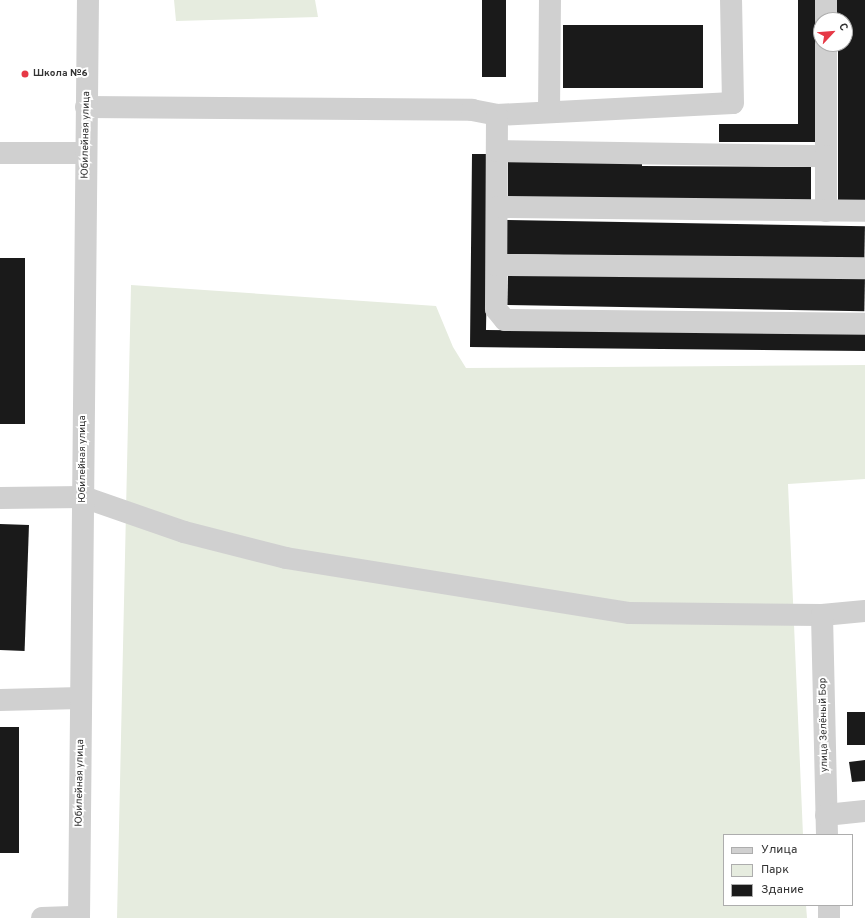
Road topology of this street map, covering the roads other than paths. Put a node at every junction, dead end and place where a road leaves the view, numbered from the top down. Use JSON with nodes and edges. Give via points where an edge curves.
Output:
{"nodes":[{"id":1,"x":88,"y":0,"type":"edge"},
{"id":2,"x":550,"y":0,"type":"edge"},
{"id":3,"x":731,"y":0,"type":"edge"},
{"id":4,"x":826,"y":0,"type":"edge"},
{"id":5,"x":826,"y":12,"type":"edge"},
{"id":6,"x":826,"y":52,"type":"edge"},
{"id":7,"x":86,"y":107,"type":"junction"},
{"id":8,"x":549,"y":112,"type":"junction"},
{"id":9,"x":497,"y":115,"type":"junction"},
{"id":10,"x":498,"y":151,"type":"junction"},
{"id":11,"x":0,"y":153,"type":"edge"},
{"id":12,"x":86,"y":153,"type":"junction"},
{"id":13,"x":826,"y":156,"type":"junction"},
{"id":14,"x":499,"y":207,"type":"junction"},
{"id":15,"x":826,"y":211,"type":"junction"},
{"id":16,"x":865,"y":211,"type":"edge"},
{"id":17,"x":497,"y":265,"type":"junction"},
{"id":18,"x":865,"y":268,"type":"edge"},
{"id":19,"x":865,"y":324,"type":"edge"},
{"id":20,"x":83,"y":497,"type":"junction"},
{"id":21,"x":0,"y":498,"type":"edge"},
{"id":22,"x":865,"y":611,"type":"edge"},
{"id":23,"x":822,"y":615,"type":"junction"},
{"id":24,"x":81,"y":698,"type":"junction"},
{"id":25,"x":0,"y":700,"type":"edge"},
{"id":26,"x":865,"y":811,"type":"edge"},
{"id":27,"x":826,"y":825,"type":"edge"},
{"id":28,"x":829,"y":906,"type":"edge"},
{"id":29,"x":42,"y":918,"type":"edge"},
{"id":30,"x":79,"y":918,"type":"edge"},
{"id":31,"x":829,"y":918,"type":"edge"}],
"edges":[{"from":1,"to":7,"type":"street","name":"Юбилейная улица"},
{"from":2,"to":8,"type":"street"},
{"from":3,"to":8,"type":"street","via":[[733,103]]},
{"from":4,"to":5,"type":"street"},
{"from":6,"to":13,"type":"street"},
{"from":7,"to":9,"type":"street","via":[[472,110]]},
{"from":7,"to":12,"type":"street","name":"Юбилейная улица"},
{"from":8,"to":9,"type":"street"},
{"from":9,"to":10,"type":"street"},
{"from":10,"to":13,"type":"street"},
{"from":10,"to":14,"type":"street"},
{"from":11,"to":12,"type":"street"},
{"from":12,"to":20,"type":"street","name":"Юбилейная улица"},
{"from":13,"to":15,"type":"street"},
{"from":14,"to":15,"type":"street"},
{"from":14,"to":17,"type":"street"},
{"from":15,"to":16,"type":"street"},
{"from":17,"to":18,"type":"street"},
{"from":17,"to":19,"type":"street","via":[[496,309],[505,320]]},
{"from":20,"to":21,"type":"street"},
{"from":20,"to":23,"type":"street","via":[[184,532],[286,558],[393,578],[630,613]]},
{"from":20,"to":24,"type":"street","name":"Юбилейная улица"},
{"from":22,"to":23,"type":"street"},
{"from":23,"to":27,"type":"street","name":"улица Зелёный Бор"},
{"from":24,"to":25,"type":"street"},
{"from":24,"to":30,"type":"street","name":"Юбилейная улица"},
{"from":26,"to":27,"type":"street"},
{"from":28,"to":31,"type":"street"},
{"from":29,"to":30,"type":"street"}]}
